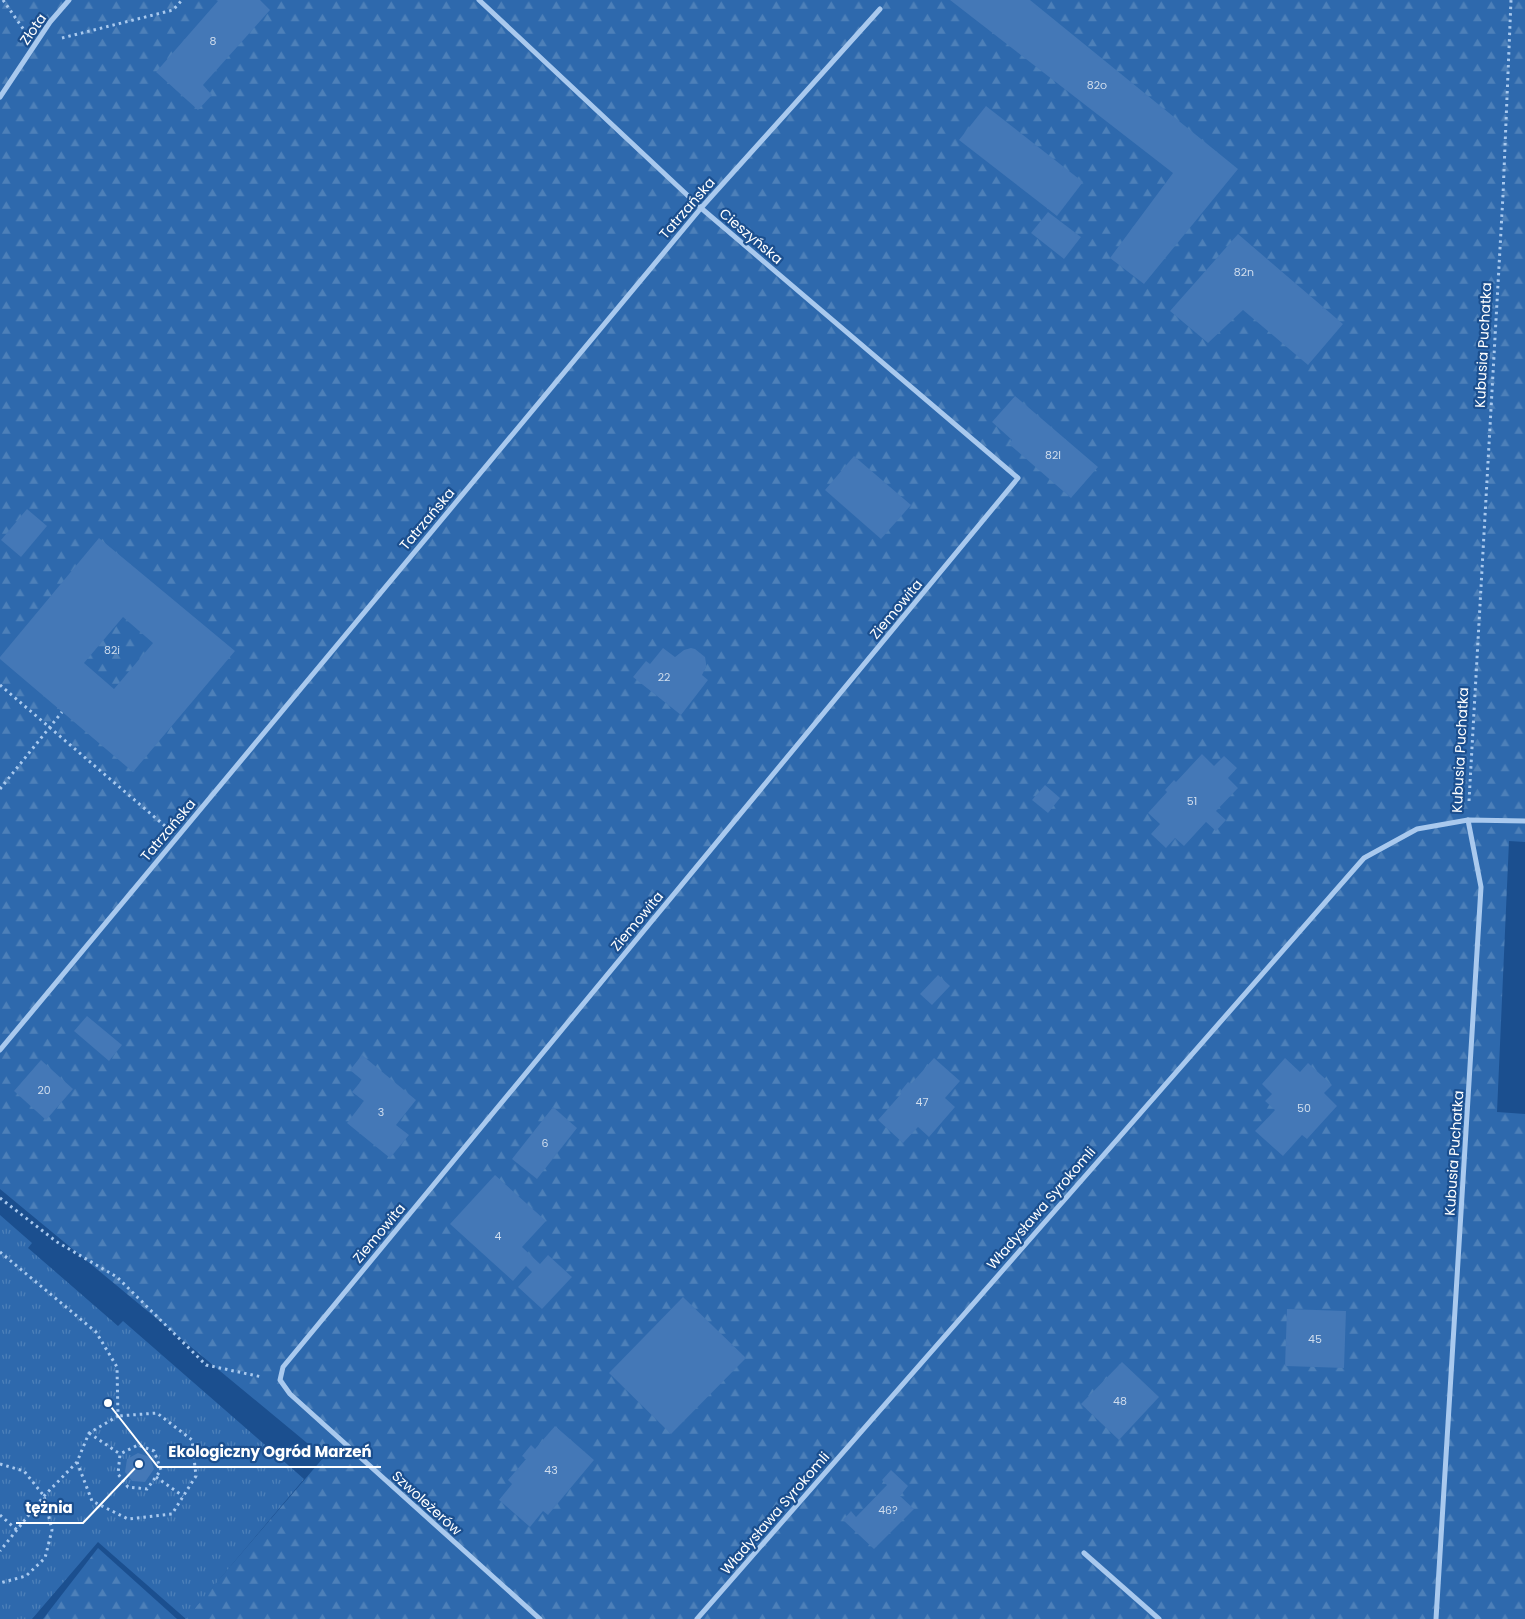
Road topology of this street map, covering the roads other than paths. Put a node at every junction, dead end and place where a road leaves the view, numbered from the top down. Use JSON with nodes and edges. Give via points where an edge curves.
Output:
{"nodes":[{"id":1,"x":69,"y":0,"type":"edge"},
{"id":2,"x":479,"y":0,"type":"edge"},
{"id":3,"x":880,"y":8,"type":"dead end"},
{"id":4,"x":0,"y":97,"type":"edge"},
{"id":5,"x":700,"y":208,"type":"junction"},
{"id":6,"x":1018,"y":478,"type":"joint"},
{"id":7,"x":1468,"y":820,"type":"junction"},
{"id":8,"x":1525,"y":821,"type":"edge"},
{"id":9,"x":0,"y":1050,"type":"edge"},
{"id":10,"x":280,"y":1380,"type":"joint"},
{"id":11,"x":1084,"y":1553,"type":"dead end"},
{"id":12,"x":540,"y":1619,"type":"edge"},
{"id":13,"x":697,"y":1619,"type":"edge"},
{"id":14,"x":1159,"y":1619,"type":"edge"},
{"id":15,"x":1436,"y":1619,"type":"edge"}],
"edges":[{"from":1,"to":4,"type":"street","name":"Złota","via":[[50,22]]},
{"from":2,"to":5,"type":"street","name":"Cieszyńska"},
{"from":3,"to":5,"type":"street","name":"Tatrzańska"},
{"from":5,"to":6,"type":"street","name":"Cieszyńska"},
{"from":5,"to":9,"type":"street","name":"Tatrzańska"},
{"from":6,"to":10,"type":"street","name":"Ziemowita","via":[[283,1367]]},
{"from":7,"to":8,"type":"street"},
{"from":7,"to":13,"type":"street","name":"Władysława Syrokomli","via":[[1417,829],[1364,858]]},
{"from":7,"to":15,"type":"street","name":"Kubusia Puchatka","via":[[1481,887]]},
{"from":10,"to":12,"type":"street","name":"Szwoleżerów","via":[[290,1394]]},
{"from":11,"to":14,"type":"street"}]}
